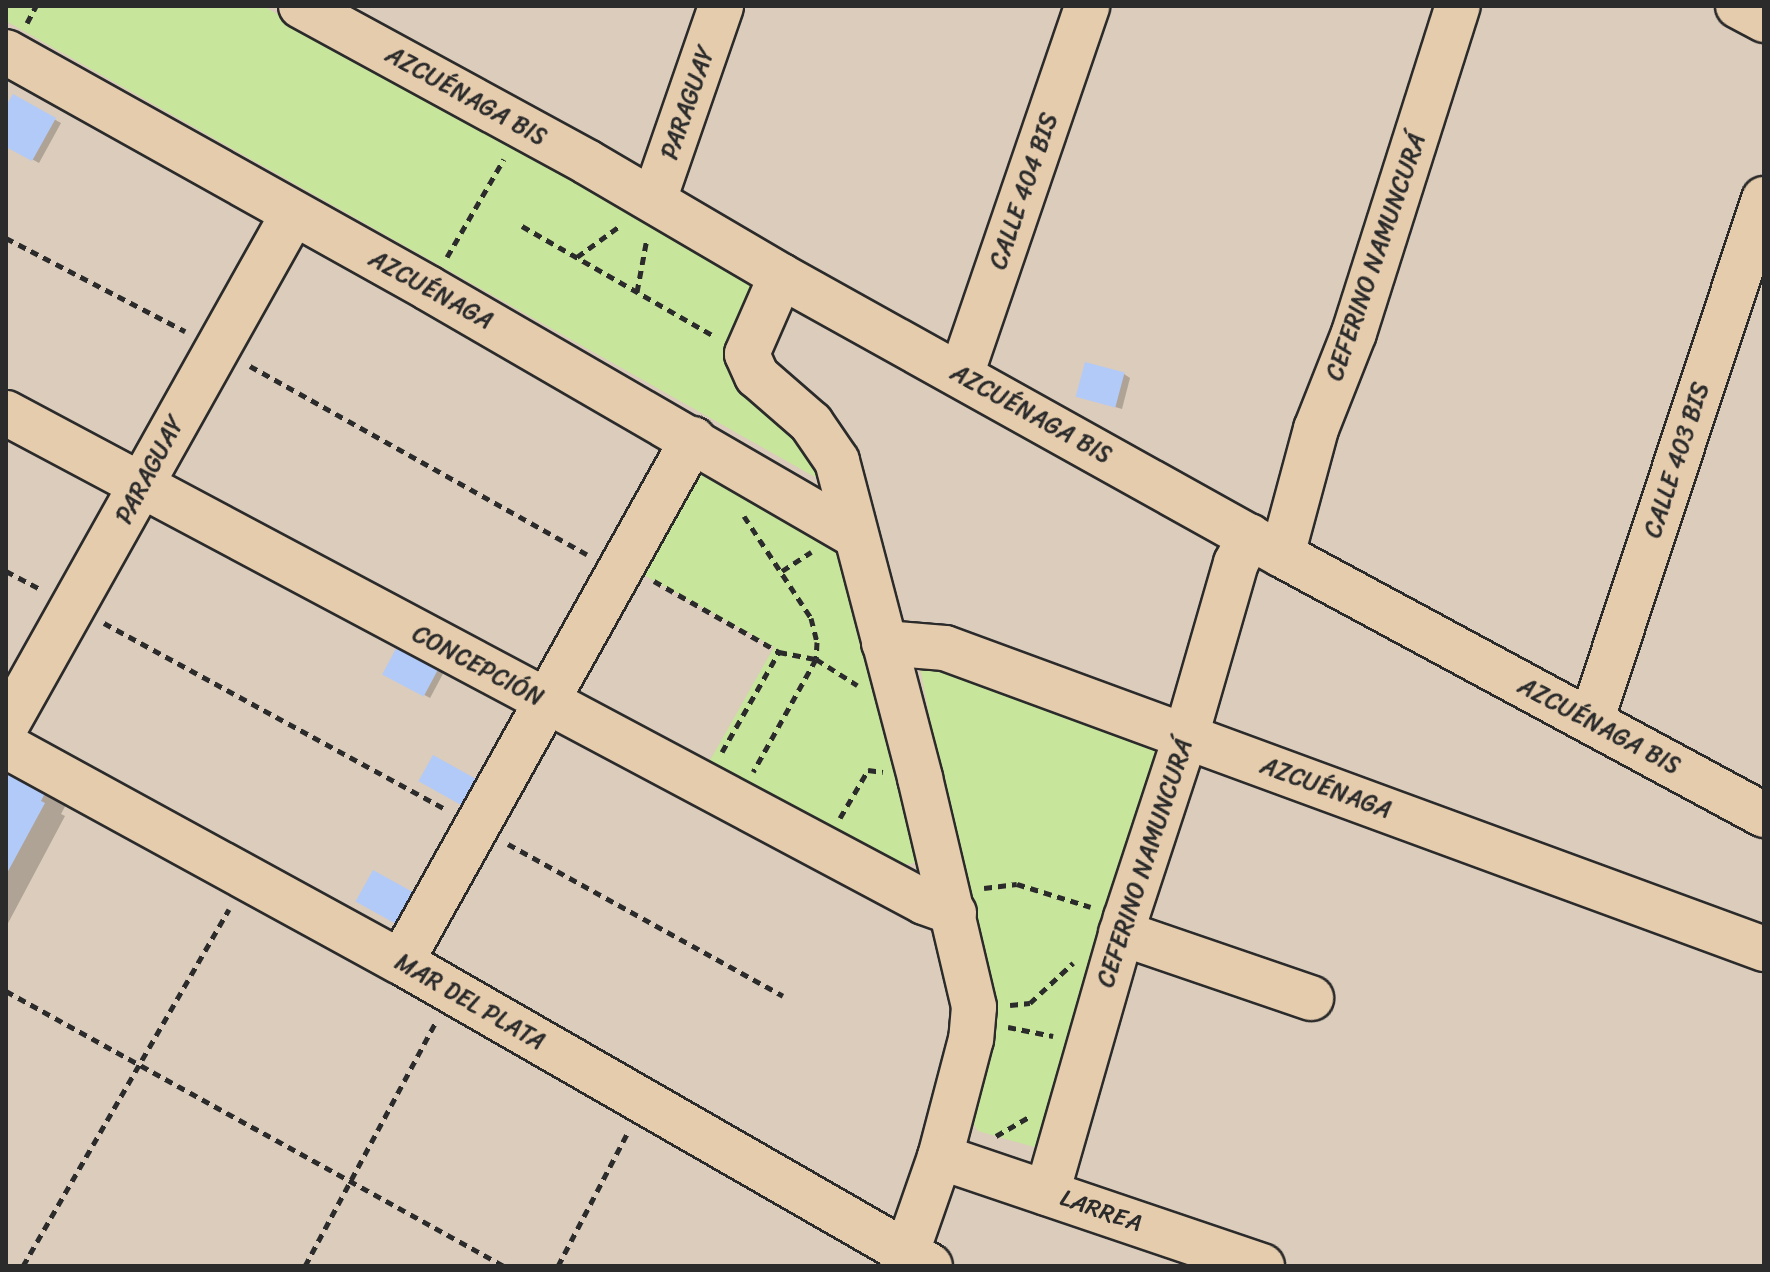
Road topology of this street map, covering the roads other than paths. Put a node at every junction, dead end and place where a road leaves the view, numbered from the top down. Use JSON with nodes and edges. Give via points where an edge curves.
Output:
{"nodes":[{"id":1,"x":301,"y":6,"type":"edge"},
{"id":2,"x":721,"y":6,"type":"edge"},
{"id":3,"x":1087,"y":6,"type":"edge"},
{"id":4,"x":1458,"y":6,"type":"edge"},
{"id":5,"x":1738,"y":6,"type":"edge"},
{"id":6,"x":352,"y":19,"type":"edge"},
{"id":7,"x":1764,"y":20,"type":"edge"},
{"id":8,"x":6,"y":52,"type":"edge"},
{"id":9,"x":1764,"y":199,"type":"edge"},
{"id":10,"x":654,"y":200,"type":"junction"},
{"id":11,"x":293,"y":214,"type":"junction"},
{"id":12,"x":781,"y":276,"type":"junction"},
{"id":13,"x":961,"y":375,"type":"junction"},
{"id":14,"x":6,"y":413,"type":"edge"},
{"id":15,"x":693,"y":439,"type":"junction"},
{"id":16,"x":141,"y":486,"type":"junction"},
{"id":17,"x":853,"y":534,"type":"junction"},
{"id":18,"x":1266,"y":546,"type":"junction"},
{"id":19,"x":884,"y":643,"type":"junction"},
{"id":20,"x":547,"y":702,"type":"junction"},
{"id":21,"x":1591,"y":721,"type":"junction"},
{"id":22,"x":6,"y":726,"type":"edge"},
{"id":23,"x":1186,"y":736,"type":"junction"},
{"id":24,"x":6,"y":746,"type":"edge"},
{"id":25,"x":1764,"y":815,"type":"edge"},
{"id":26,"x":950,"y":902,"type":"junction"},
{"id":27,"x":1108,"y":921,"type":"junction"},
{"id":28,"x":1764,"y":949,"type":"edge"},
{"id":29,"x":401,"y":962,"type":"junction"},
{"id":30,"x":1311,"y":998,"type":"dead end"},
{"id":31,"x":940,"y":1157,"type":"junction"},
{"id":32,"x":1047,"y":1193,"type":"junction"},
{"id":33,"x":912,"y":1261,"type":"edge"},
{"id":34,"x":1262,"y":1266,"type":"edge"}],
"edges":[{"from":1,"to":6,"type":"street","name":"AZCUÉNAGA BIS"},
{"from":2,"to":10,"type":"street","name":"PARAGUAY"},
{"from":3,"to":13,"type":"street","name":"CALLE 404 BIS"},
{"from":4,"to":18,"type":"street","name":"CEFERINO NAMUNCURÁ","via":[[1354,333]]},
{"from":5,"to":7,"type":"street"},
{"from":6,"to":10,"type":"street","name":"AZCUÉNAGA BIS","via":[[523,127]]},
{"from":8,"to":11,"type":"street","name":"AZCUÉNAGA"},
{"from":9,"to":21,"type":"street","name":"CALLE 403 BIS"},
{"from":10,"to":12,"type":"street","name":"AZCUÉNAGA BIS"},
{"from":11,"to":15,"type":"street","name":"AZCUÉNAGA"},
{"from":11,"to":16,"type":"street","name":"PARAGUAY"},
{"from":12,"to":13,"type":"street","name":"AZCUÉNAGA BIS"},
{"from":12,"to":17,"type":"street","via":[[747,354],[757,376],[811,423],[837,461]]},
{"from":13,"to":18,"type":"street","name":"AZCUÉNAGA BIS"},
{"from":14,"to":16,"type":"street","name":"CONCEPCIÓN"},
{"from":15,"to":17,"type":"street","name":"AZCUÉNAGA"},
{"from":15,"to":20,"type":"street"},
{"from":16,"to":20,"type":"street","name":"CONCEPCIÓN"},
{"from":16,"to":22,"type":"street","name":"PARAGUAY"},
{"from":17,"to":19,"type":"street"},
{"from":18,"to":21,"type":"street","name":"AZCUÉNAGA BIS"},
{"from":18,"to":23,"type":"street","name":"CEFERINO NAMUNCURÁ","via":[[1236,563]]},
{"from":19,"to":23,"type":"street","name":"AZCUÉNAGA","via":[[945,648]]},
{"from":19,"to":26,"type":"street"},
{"from":20,"to":26,"type":"street","name":"CONCEPCIÓN","via":[[924,902]]},
{"from":20,"to":29,"type":"street"},
{"from":21,"to":25,"type":"street","name":"AZCUÉNAGA BIS"},
{"from":23,"to":27,"type":"street","name":"CEFERINO NAMUNCURÁ"},
{"from":23,"to":28,"type":"street","name":"AZCUÉNAGA"},
{"from":24,"to":29,"type":"street","name":"MAR DEL PLATA"},
{"from":26,"to":31,"type":"street","via":[[974,1007],[971,1039]]},
{"from":27,"to":30,"type":"street"},
{"from":27,"to":32,"type":"street","name":"CEFERINO NAMUNCURÁ","via":[[1087,1043]]},
{"from":29,"to":33,"type":"street","name":"MAR DEL PLATA"},
{"from":31,"to":32,"type":"street","name":"LARREA"},
{"from":31,"to":33,"type":"street"},
{"from":32,"to":34,"type":"street","name":"LARREA"}]}
